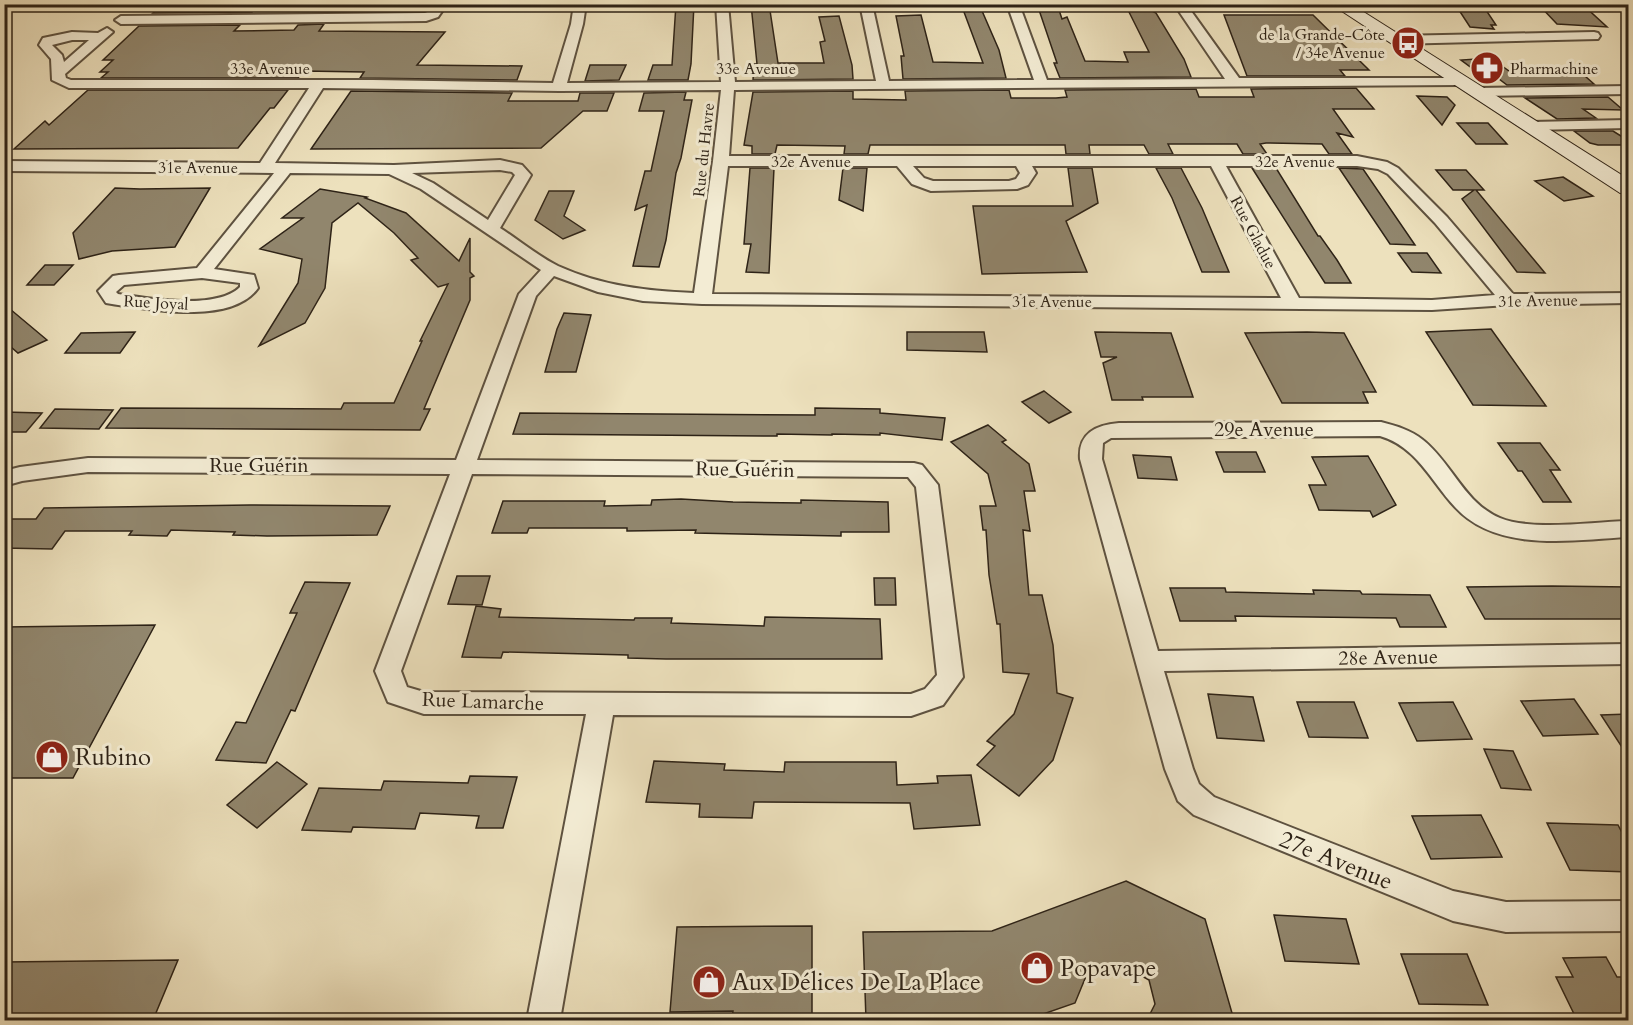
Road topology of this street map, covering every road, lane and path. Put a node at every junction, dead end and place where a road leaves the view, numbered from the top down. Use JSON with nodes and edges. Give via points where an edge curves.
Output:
{"nodes":[{"id":1,"x":138,"y":4,"type":"edge"},
{"id":2,"x":291,"y":4,"type":"edge"},
{"id":3,"x":441,"y":4,"type":"edge"},
{"id":4,"x":580,"y":4,"type":"edge"},
{"id":5,"x":722,"y":4,"type":"edge"},
{"id":6,"x":866,"y":4,"type":"edge"},
{"id":7,"x":1013,"y":4,"type":"edge"},
{"id":8,"x":1180,"y":4,"type":"edge"},
{"id":9,"x":1339,"y":4,"type":"edge"},
{"id":10,"x":279,"y":18,"type":"junction"},
{"id":11,"x":121,"y":20,"type":"junction"},
{"id":12,"x":1594,"y":36,"type":"dead end"},
{"id":13,"x":102,"y":37,"type":"junction"},
{"id":14,"x":1395,"y":40,"type":"junction"},
{"id":15,"x":57,"y":74,"type":"junction"},
{"id":16,"x":1460,"y":81,"type":"junction"},
{"id":17,"x":1235,"y":83,"type":"junction"},
{"id":18,"x":883,"y":84,"type":"junction"},
{"id":19,"x":1042,"y":84,"type":"junction"},
{"id":20,"x":318,"y":85,"type":"junction"},
{"id":21,"x":728,"y":85,"type":"junction"},
{"id":22,"x":559,"y":87,"type":"junction"},
{"id":23,"x":1629,"y":90,"type":"edge"},
{"id":24,"x":1477,"y":92,"type":"junction"},
{"id":25,"x":1629,"y":124,"type":"edge"},
{"id":26,"x":1531,"y":126,"type":"junction"},
{"id":27,"x":1022,"y":160,"type":"junction"},
{"id":28,"x":721,"y":161,"type":"junction"},
{"id":29,"x":901,"y":161,"type":"junction"},
{"id":30,"x":1216,"y":161,"type":"junction"},
{"id":31,"x":4,"y":166,"type":"edge"},
{"id":32,"x":265,"y":167,"type":"junction"},
{"id":33,"x":286,"y":167,"type":"junction"},
{"id":34,"x":392,"y":169,"type":"junction"},
{"id":35,"x":1629,"y":188,"type":"edge"},
{"id":36,"x":491,"y":229,"type":"junction"},
{"id":37,"x":551,"y":269,"type":"junction"},
{"id":38,"x":202,"y":273,"type":"junction"},
{"id":39,"x":1629,"y":298,"type":"edge"},
{"id":40,"x":702,"y":299,"type":"junction"},
{"id":41,"x":1508,"y":300,"type":"junction"},
{"id":42,"x":1292,"y":302,"type":"junction"},
{"id":43,"x":464,"y":466,"type":"junction"},
{"id":44,"x":4,"y":479,"type":"edge"},
{"id":45,"x":1629,"y":529,"type":"edge"},
{"id":46,"x":1629,"y":654,"type":"edge"},
{"id":47,"x":1147,"y":661,"type":"junction"},
{"id":48,"x":601,"y":705,"type":"junction"},
{"id":49,"x":1629,"y":916,"type":"edge"},
{"id":50,"x":543,"y":1020,"type":"edge"}],
"edges":[{"from":1,"to":11,"type":"street"},
{"from":2,"to":10,"type":"street"},
{"from":3,"to":10,"type":"street","via":[[426,17]]},
{"from":4,"to":22,"type":"street"},
{"from":5,"to":21,"type":"street","name":"Rue du Havre"},
{"from":6,"to":18,"type":"street"},
{"from":7,"to":19,"type":"street"},
{"from":8,"to":17,"type":"street"},
{"from":9,"to":14,"type":"main road"},
{"from":10,"to":11,"type":"street"},
{"from":11,"to":13,"type":"street"},
{"from":12,"to":14,"type":"street"},
{"from":13,"to":15,"type":"street"},
{"from":13,"to":15,"type":"street","via":[[72,36],[47,41],[45,45],[57,58]]},
{"from":14,"to":16,"type":"main road"},
{"from":15,"to":20,"type":"street","name":"33e Avenue","via":[[59,80],[69,84]]},
{"from":16,"to":17,"type":"street","name":"33e Avenue"},
{"from":16,"to":24,"type":"main road"},
{"from":17,"to":19,"type":"street","name":"33e Avenue"},
{"from":18,"to":19,"type":"street","name":"33e Avenue"},
{"from":18,"to":21,"type":"street","name":"33e Avenue"},
{"from":20,"to":22,"type":"street","name":"33e Avenue"},
{"from":20,"to":32,"type":"street"},
{"from":21,"to":22,"type":"street","name":"33e Avenue"},
{"from":21,"to":28,"type":"street","name":"Rue du Havre"},
{"from":23,"to":24,"type":"street"},
{"from":24,"to":26,"type":"main road"},
{"from":25,"to":26,"type":"street"},
{"from":26,"to":35,"type":"main road"},
{"from":27,"to":29,"type":"street","name":"32e Avenue"},
{"from":27,"to":29,"type":"street","via":[[1028,173],[1022,182],[1011,186],[931,186],[918,181]]},
{"from":27,"to":30,"type":"street","name":"32e Avenue"},
{"from":28,"to":29,"type":"street","name":"32e Avenue"},
{"from":28,"to":40,"type":"street","name":"Rue du Havre"},
{"from":30,"to":41,"type":"street","name":"32e Avenue","via":[[1357,161],[1387,168],[1441,220]]},
{"from":30,"to":42,"type":"street","name":"Rue Gladue"},
{"from":31,"to":32,"type":"street","name":"31e Avenue"},
{"from":32,"to":33,"type":"street","name":"31e Avenue"},
{"from":33,"to":34,"type":"street","name":"31e Avenue"},
{"from":33,"to":38,"type":"street","name":"Rue Joyal"},
{"from":34,"to":36,"type":"street","name":"31e Avenue","via":[[427,186]]},
{"from":34,"to":36,"type":"street","name":"31e Avenue","via":[[500,165],[517,168],[523,175]]},
{"from":36,"to":37,"type":"street","name":"31e Avenue"},
{"from":37,"to":40,"type":"street","name":"31e Avenue","via":[[604,288],[643,296]]},
{"from":37,"to":43,"type":"street","name":"Rue Lamarche","via":[[528,294]]},
{"from":38,"to":38,"type":"street","name":"Rue Joyal","via":[[120,280],[107,291],[112,299],[129,302],[219,305],[236,300],[249,288],[248,279]]},
{"from":39,"to":41,"type":"street","name":"31e Avenue"},
{"from":40,"to":42,"type":"street","name":"31e Avenue"},
{"from":41,"to":42,"type":"street","name":"31e Avenue","via":[[1432,305]]},
{"from":43,"to":44,"type":"street","name":"Rue Guérin","via":[[88,465]]},
{"from":43,"to":48,"type":"street","name":"Rue Lamarche","via":[[388,671],[397,694],[424,703]]},
{"from":43,"to":48,"type":"street","name":"Rue Guérin","via":[[915,470],[927,485],[950,677],[934,697],[911,705]]},
{"from":45,"to":47,"type":"street","name":"29e Avenue","via":[[1522,530],[1488,522],[1470,507],[1414,442],[1389,430],[1101,432],[1092,440],[1091,459]]},
{"from":46,"to":47,"type":"street","name":"28e Avenue"},
{"from":47,"to":49,"type":"street","name":"27e Avenue","via":[[1183,782],[1204,806],[1473,912],[1506,918]]},
{"from":48,"to":50,"type":"street"}]}
